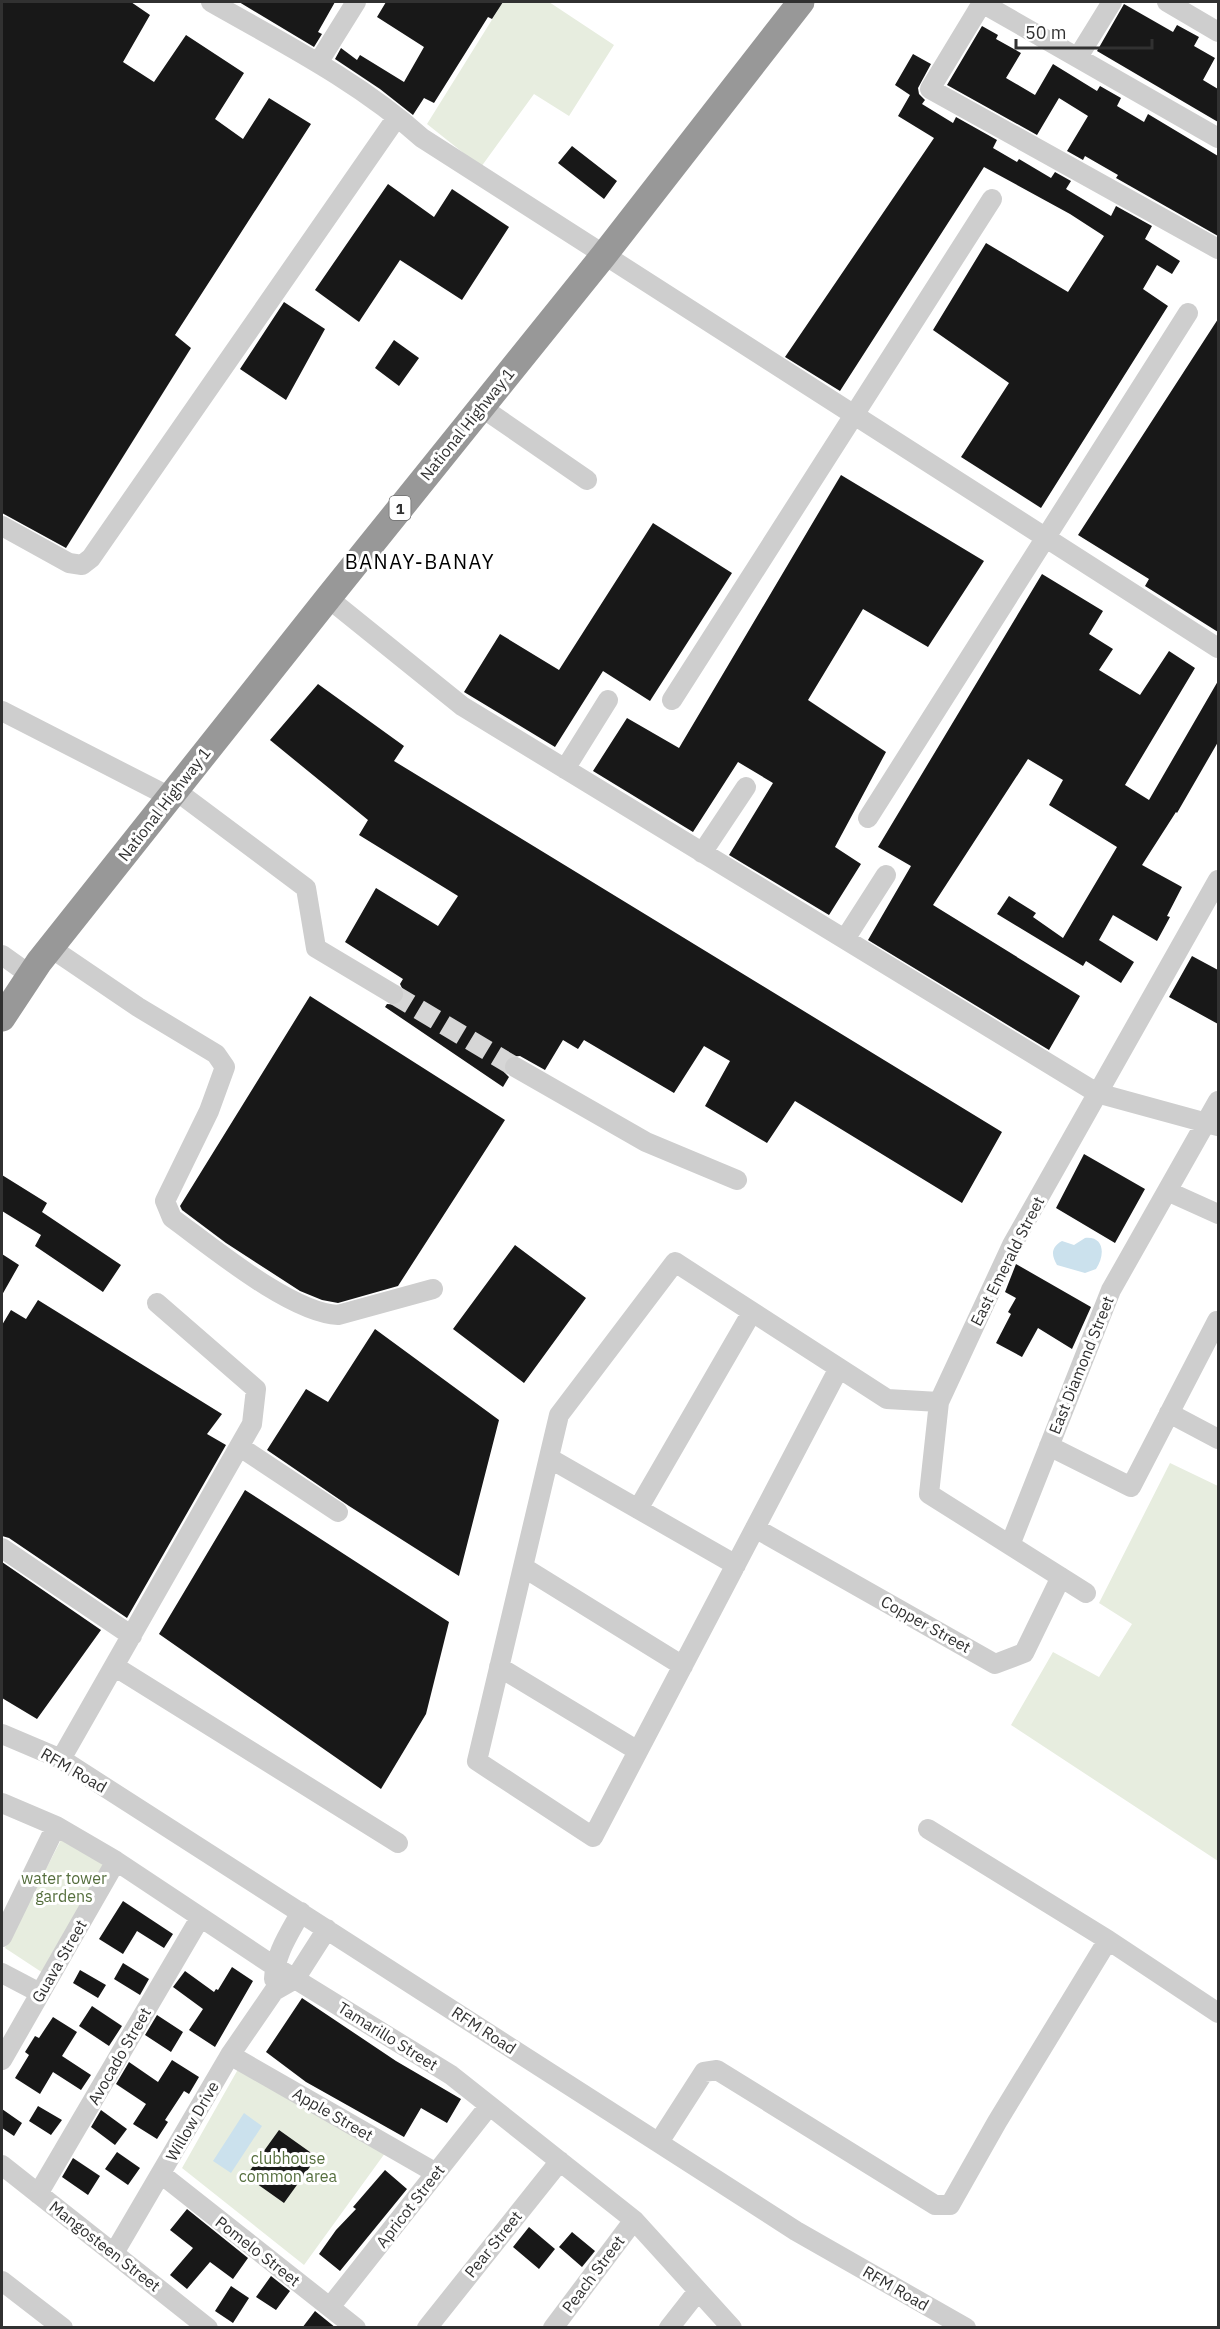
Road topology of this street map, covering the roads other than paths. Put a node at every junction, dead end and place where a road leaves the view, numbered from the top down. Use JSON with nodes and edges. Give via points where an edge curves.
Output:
{"nodes":[{"id":1,"x":211,"y":2,"type":"edge"},
{"id":2,"x":356,"y":2,"type":"edge"},
{"id":3,"x":801,"y":2,"type":"edge"},
{"id":4,"x":1112,"y":2,"type":"edge"},
{"id":5,"x":1167,"y":2,"type":"edge"},
{"id":6,"x":1218,"y":32,"type":"edge"},
{"id":7,"x":1078,"y":57,"type":"junction"},
{"id":8,"x":318,"y":63,"type":"junction"},
{"id":9,"x":397,"y":117,"type":"junction"},
{"id":10,"x":1218,"y":138,"type":"edge"},
{"id":11,"x":992,"y":199,"type":"dead end"},
{"id":12,"x":1218,"y":249,"type":"edge"},
{"id":13,"x":604,"y":255,"type":"junction"},
{"id":14,"x":1188,"y":312,"type":"dead end"},
{"id":15,"x":481,"y":407,"type":"junction"},
{"id":16,"x":853,"y":416,"type":"junction"},
{"id":17,"x":587,"y":480,"type":"dead end"},
{"id":18,"x":2,"y":526,"type":"edge"},
{"id":19,"x":1045,"y":538,"type":"junction"},
{"id":20,"x":328,"y":598,"type":"junction"},
{"id":21,"x":1218,"y":648,"type":"edge"},
{"id":22,"x":608,"y":700,"type":"dead end"},
{"id":23,"x":672,"y":700,"type":"dead end"},
{"id":24,"x":2,"y":711,"type":"edge"},
{"id":25,"x":565,"y":769,"type":"junction"},
{"id":26,"x":746,"y":788,"type":"dead end"},
{"id":27,"x":172,"y":793,"type":"junction"},
{"id":28,"x":868,"y":818,"type":"dead end"},
{"id":29,"x":702,"y":853,"type":"junction"},
{"id":30,"x":886,"y":875,"type":"dead end"},
{"id":31,"x":1218,"y":880,"type":"edge"},
{"id":32,"x":845,"y":939,"type":"junction"},
{"id":33,"x":51,"y":948,"type":"junction"},
{"id":34,"x":2,"y":955,"type":"edge"},
{"id":35,"x":30,"y":975,"type":"junction"},
{"id":36,"x":393,"y":994,"type":"tunnel mouth"},
{"id":37,"x":2,"y":1018,"type":"edge"},
{"id":38,"x":515,"y":1067,"type":"tunnel mouth"},
{"id":39,"x":1097,"y":1093,"type":"junction"},
{"id":40,"x":1218,"y":1101,"type":"edge"},
{"id":41,"x":1212,"y":1124,"type":"edge"},
{"id":42,"x":738,"y":1180,"type":"dead end"},
{"id":43,"x":1167,"y":1191,"type":"junction"},
{"id":44,"x":1218,"y":1214,"type":"edge"},
{"id":45,"x":433,"y":1289,"type":"dead end"},
{"id":46,"x":157,"y":1303,"type":"dead end"},
{"id":47,"x":752,"y":1312,"type":"junction"},
{"id":48,"x":1218,"y":1322,"type":"edge"},
{"id":49,"x":839,"y":1368,"type":"junction"},
{"id":50,"x":939,"y":1402,"type":"junction"},
{"id":51,"x":1169,"y":1413,"type":"junction"},
{"id":52,"x":1218,"y":1439,"type":"edge"},
{"id":53,"x":1049,"y":1446,"type":"junction"},
{"id":54,"x":240,"y":1447,"type":"junction"},
{"id":55,"x":549,"y":1458,"type":"junction"},
{"id":56,"x":638,"y":1509,"type":"junction"},
{"id":57,"x":338,"y":1512,"type":"dead end"},
{"id":58,"x":755,"y":1528,"type":"junction"},
{"id":59,"x":1010,"y":1545,"type":"junction"},
{"id":60,"x":2,"y":1548,"type":"edge"},
{"id":61,"x":736,"y":1565,"type":"junction"},
{"id":62,"x":523,"y":1567,"type":"junction"},
{"id":63,"x":1061,"y":1577,"type":"junction"},
{"id":64,"x":1086,"y":1593,"type":"dead end"},
{"id":65,"x":132,"y":1636,"type":"junction"},
{"id":66,"x":114,"y":1666,"type":"junction"},
{"id":67,"x":683,"y":1666,"type":"junction"},
{"id":68,"x":499,"y":1667,"type":"junction"},
{"id":69,"x":2,"y":1734,"type":"edge"},
{"id":70,"x":638,"y":1751,"type":"junction"},
{"id":71,"x":61,"y":1759,"type":"junction"},
{"id":72,"x":2,"y":1803,"type":"edge"},
{"id":73,"x":56,"y":1826,"type":"junction"},
{"id":74,"x":928,"y":1828,"type":"dead end"},
{"id":75,"x":398,"y":1843,"type":"dead end"},
{"id":76,"x":116,"y":1862,"type":"junction"},
{"id":77,"x":301,"y":1912,"type":"junction"},
{"id":78,"x":200,"y":1918,"type":"junction"},
{"id":79,"x":327,"y":1929,"type":"junction"},
{"id":80,"x":2,"y":1937,"type":"edge"},
{"id":81,"x":1108,"y":1940,"type":"junction"},
{"id":82,"x":274,"y":1966,"type":"junction"},
{"id":83,"x":2,"y":1973,"type":"edge"},
{"id":84,"x":295,"y":1979,"type":"junction"},
{"id":85,"x":274,"y":1991,"type":"junction"},
{"id":86,"x":40,"y":1994,"type":"junction"},
{"id":87,"x":1218,"y":2013,"type":"edge"},
{"id":88,"x":230,"y":2055,"type":"junction"},
{"id":89,"x":2,"y":2060,"type":"edge"},
{"id":90,"x":489,"y":2106,"type":"junction"},
{"id":91,"x":659,"y":2142,"type":"junction"},
{"id":92,"x":560,"y":2162,"type":"junction"},
{"id":93,"x":2,"y":2165,"type":"edge"},
{"id":94,"x":436,"y":2173,"type":"junction"},
{"id":95,"x":160,"y":2174,"type":"junction"},
{"id":96,"x":38,"y":2194,"type":"junction"},
{"id":97,"x":634,"y":2220,"type":"junction"},
{"id":98,"x":114,"y":2253,"type":"junction"},
{"id":99,"x":2,"y":2281,"type":"edge"},
{"id":100,"x":698,"y":2290,"type":"junction"},
{"id":101,"x":330,"y":2307,"type":"junction"},
{"id":102,"x":63,"y":2328,"type":"edge"},
{"id":103,"x":208,"y":2328,"type":"edge"},
{"id":104,"x":356,"y":2328,"type":"edge"},
{"id":105,"x":427,"y":2328,"type":"edge"},
{"id":106,"x":553,"y":2328,"type":"edge"},
{"id":107,"x":669,"y":2328,"type":"edge"},
{"id":108,"x":732,"y":2328,"type":"edge"},
{"id":109,"x":966,"y":2328,"type":"edge"}],
"edges":[{"from":1,"to":8,"type":"street"},
{"from":2,"to":8,"type":"street"},
{"from":3,"to":13,"type":"highway","name":"National Highway 1","number":"1"},
{"from":4,"to":7,"type":"street"},
{"from":5,"to":6,"type":"street"},
{"from":7,"to":10,"type":"street"},
{"from":7,"to":12,"type":"street","via":[[982,3],[930,89]]},
{"from":8,"to":9,"type":"street"},
{"from":9,"to":13,"type":"street","via":[[422,138]]},
{"from":9,"to":18,"type":"street","via":[[91,558],[81,565],[69,563]]},
{"from":11,"to":16,"type":"street"},
{"from":13,"to":15,"type":"highway","name":"National Highway 1","number":"1"},
{"from":13,"to":16,"type":"street"},
{"from":14,"to":19,"type":"street"},
{"from":15,"to":17,"type":"street"},
{"from":15,"to":20,"type":"highway","name":"National Highway 1","number":"1"},
{"from":16,"to":19,"type":"street"},
{"from":16,"to":23,"type":"street"},
{"from":19,"to":21,"type":"street"},
{"from":19,"to":28,"type":"street"},
{"from":20,"to":25,"type":"street","via":[[462,706]]},
{"from":20,"to":27,"type":"highway","name":"National Highway 1","number":"1"},
{"from":22,"to":25,"type":"street"},
{"from":24,"to":27,"type":"street"},
{"from":25,"to":29,"type":"street"},
{"from":26,"to":29,"type":"street"},
{"from":27,"to":33,"type":"highway","name":"National Highway 1","number":"1"},
{"from":27,"to":36,"type":"street","via":[[306,888],[316,948]]},
{"from":29,"to":32,"type":"street"},
{"from":30,"to":32,"type":"street"},
{"from":31,"to":39,"type":"street","name":"East Emerald Street"},
{"from":32,"to":39,"type":"street"},
{"from":33,"to":35,"type":"highway","name":"National Highway 1","number":"1"},
{"from":33,"to":45,"type":"street","via":[[216,1054],[225,1067],[209,1111],[165,1201],[172,1218],[276,1292],[323,1315],[338,1315]]},
{"from":34,"to":35,"type":"street"},
{"from":35,"to":37,"type":"highway","name":"National Highway 1","number":"1"},
{"from":38,"to":42,"type":"street","via":[[646,1142]]},
{"from":39,"to":41,"type":"street"},
{"from":39,"to":50,"type":"street","name":"East Emerald Street","via":[[1012,1245]]},
{"from":40,"to":41,"type":"street","name":"East Diamond Street"},
{"from":41,"to":43,"type":"street","name":"East Diamond Street"},
{"from":43,"to":44,"type":"street"},
{"from":43,"to":53,"type":"street","name":"East Diamond Street","via":[[1111,1290]]},
{"from":46,"to":54,"type":"street","via":[[256,1389],[252,1424]]},
{"from":47,"to":49,"type":"street"},
{"from":47,"to":55,"type":"street","via":[[675,1262],[559,1415]]},
{"from":47,"to":56,"type":"street"},
{"from":48,"to":51,"type":"street"},
{"from":49,"to":50,"type":"street","via":[[887,1399]]},
{"from":49,"to":58,"type":"street"},
{"from":50,"to":59,"type":"street","name":"East Emerald Street","via":[[929,1494]]},
{"from":51,"to":52,"type":"street"},
{"from":51,"to":53,"type":"street","via":[[1131,1487]]},
{"from":53,"to":59,"type":"street","name":"East Diamond Street"},
{"from":54,"to":57,"type":"street"},
{"from":54,"to":65,"type":"street"},
{"from":55,"to":56,"type":"street"},
{"from":55,"to":62,"type":"street"},
{"from":56,"to":61,"type":"street"},
{"from":58,"to":61,"type":"street"},
{"from":58,"to":63,"type":"street","name":"Copper Street","via":[[995,1664],[1024,1653]]},
{"from":59,"to":63,"type":"street","name":"East Emerald Street"},
{"from":60,"to":65,"type":"street"},
{"from":61,"to":67,"type":"street"},
{"from":62,"to":67,"type":"street"},
{"from":62,"to":68,"type":"street"},
{"from":63,"to":64,"type":"street","name":"East Emerald Street"},
{"from":65,"to":66,"type":"street"},
{"from":66,"to":71,"type":"street"},
{"from":66,"to":75,"type":"street"},
{"from":67,"to":70,"type":"street"},
{"from":68,"to":70,"type":"street"},
{"from":68,"to":70,"type":"street","via":[[477,1761],[593,1837]]},
{"from":69,"to":71,"type":"street","name":"RFM Road"},
{"from":71,"to":77,"type":"street","name":"RFM Road"},
{"from":72,"to":73,"type":"street","name":"Tamarillo Street"},
{"from":73,"to":76,"type":"street","name":"Tamarillo Street"},
{"from":73,"to":80,"type":"street"},
{"from":74,"to":81,"type":"street"},
{"from":76,"to":78,"type":"street","name":"Tamarillo Street"},
{"from":76,"to":86,"type":"street","name":"Guava Street"},
{"from":77,"to":79,"type":"street","name":"RFM Road"},
{"from":77,"to":82,"type":"street"},
{"from":78,"to":82,"type":"street","name":"Tamarillo Street"},
{"from":78,"to":96,"type":"street","name":"Avocado Street"},
{"from":79,"to":84,"type":"street"},
{"from":79,"to":91,"type":"street","name":"RFM Road"},
{"from":81,"to":87,"type":"street"},
{"from":81,"to":91,"type":"street","via":[[950,2205],[934,2205],[717,2070],[704,2072]]},
{"from":82,"to":84,"type":"street","name":"Tamarillo Street"},
{"from":82,"to":85,"type":"street"},
{"from":83,"to":86,"type":"street"},
{"from":84,"to":85,"type":"street"},
{"from":84,"to":90,"type":"street","name":"Tamarillo Street","via":[[451,2075]]},
{"from":85,"to":88,"type":"street","name":"Willow Drive"},
{"from":86,"to":89,"type":"street","name":"Guava Street"},
{"from":88,"to":94,"type":"street","name":"Apple Street"},
{"from":88,"to":95,"type":"street","name":"Willow Drive"},
{"from":90,"to":92,"type":"street","name":"Tamarillo Street"},
{"from":90,"to":94,"type":"street","name":"Apricot Street"},
{"from":91,"to":109,"type":"street","name":"RFM Road","via":[[796,2231]]},
{"from":92,"to":97,"type":"street","name":"Tamarillo Street"},
{"from":92,"to":105,"type":"street","name":"Pear Street"},
{"from":93,"to":96,"type":"street","name":"Mangosteen Street"},
{"from":94,"to":101,"type":"street","name":"Apricot Street"},
{"from":95,"to":98,"type":"street","name":"Willow Drive"},
{"from":95,"to":101,"type":"street","name":"Pomelo Street"},
{"from":96,"to":98,"type":"street","name":"Mangosteen Street"},
{"from":97,"to":100,"type":"street","name":"Tamarillo Street"},
{"from":97,"to":106,"type":"street","name":"Peach Street"},
{"from":98,"to":103,"type":"street","name":"Mangosteen Street"},
{"from":99,"to":102,"type":"street"},
{"from":100,"to":107,"type":"street"},
{"from":100,"to":108,"type":"street","name":"Tamarillo Street"},
{"from":101,"to":104,"type":"street","name":"Pomelo Street"}]}
